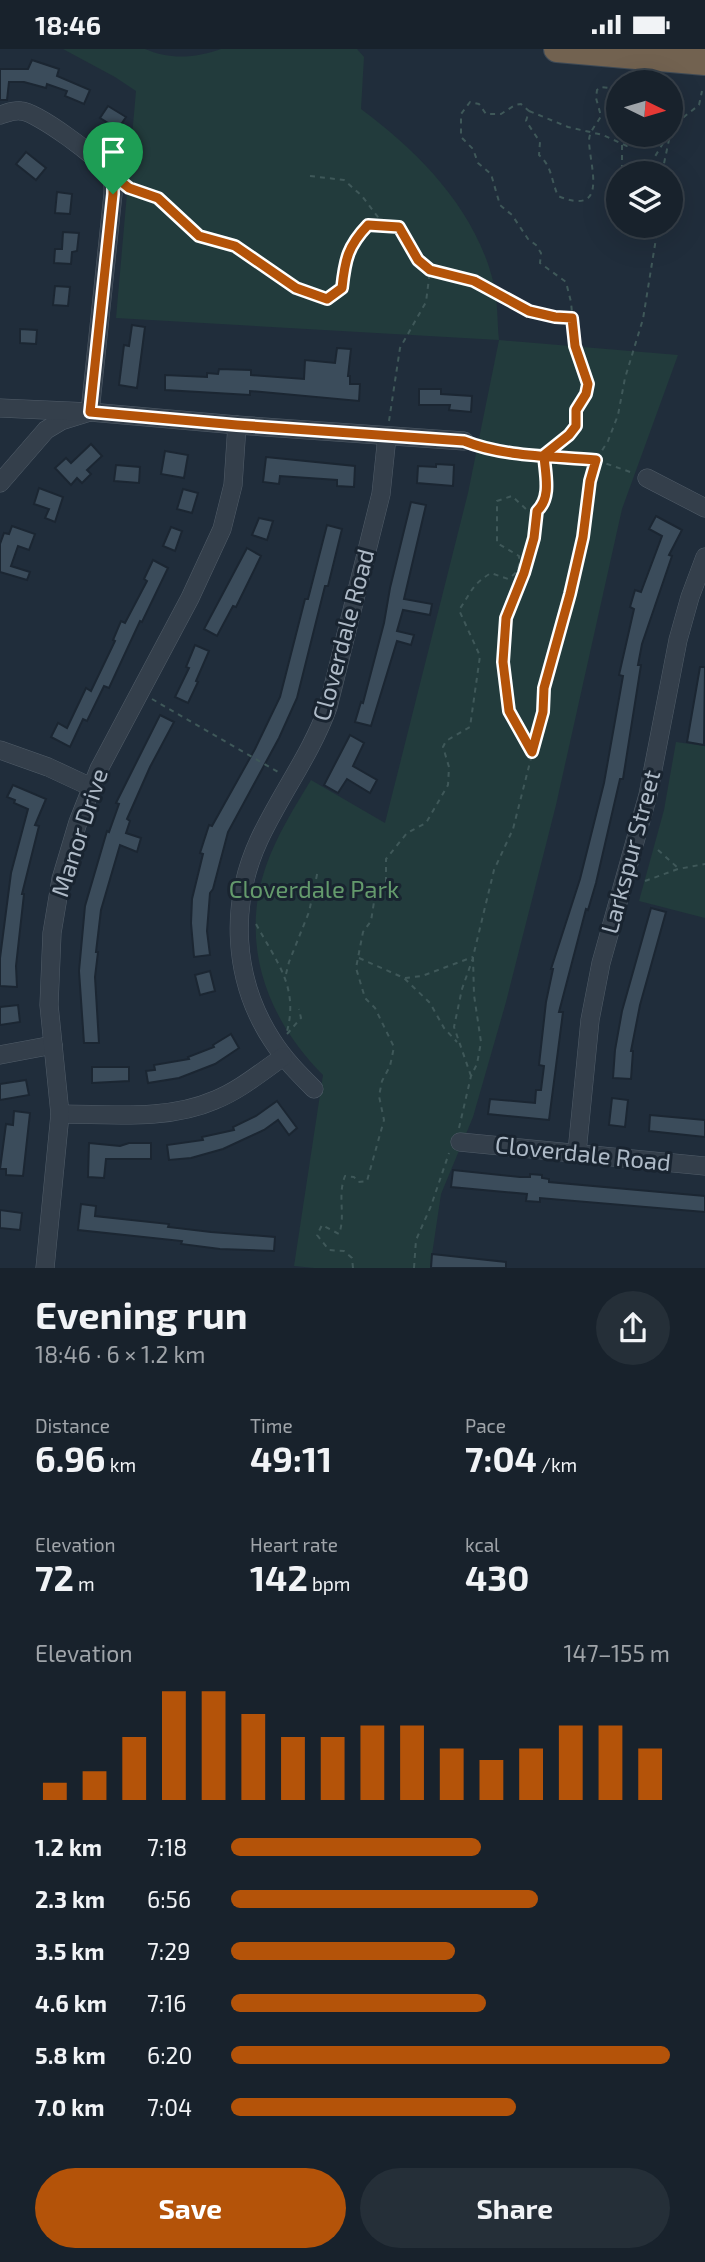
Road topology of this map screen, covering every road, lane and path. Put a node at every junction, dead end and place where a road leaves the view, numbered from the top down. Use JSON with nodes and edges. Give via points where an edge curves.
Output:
{"nodes":[{"id":1,"x":557,"y":49,"type":"edge"},
{"id":2,"x":705,"y":62,"type":"edge"},
{"id":3,"x":606,"y":88,"type":"edge"},
{"id":4,"x":702,"y":91,"type":"dead end"},
{"id":5,"x":528,"y":110,"type":"junction"},
{"id":6,"x":0,"y":115,"type":"edge"},
{"id":7,"x":683,"y":118,"type":"edge"},
{"id":8,"x":591,"y":133,"type":"junction"},
{"id":9,"x":606,"y":136,"type":"edge"},
{"id":10,"x":109,"y":172,"type":"junction"},
{"id":11,"x":310,"y":176,"type":"dead end"},
{"id":12,"x":385,"y":226,"type":"junction"},
{"id":13,"x":656,"y":238,"type":"edge"},
{"id":14,"x":430,"y":270,"type":"junction"},
{"id":15,"x":572,"y":318,"type":"junction"},
{"id":16,"x":0,"y":408,"type":"edge"},
{"id":17,"x":90,"y":412,"type":"junction"},
{"id":18,"x":237,"y":425,"type":"junction"},
{"id":19,"x":387,"y":436,"type":"junction"},
{"id":20,"x":464,"y":441,"type":"joint"},
{"id":21,"x":544,"y":455,"type":"junction"},
{"id":22,"x":596,"y":460,"type":"junction"},
{"id":23,"x":647,"y":478,"type":"joint"},
{"id":24,"x":0,"y":483,"type":"edge"},
{"id":25,"x":705,"y":508,"type":"edge"},
{"id":26,"x":537,"y":511,"type":"junction"},
{"id":27,"x":705,"y":557,"type":"edge"},
{"id":28,"x":139,"y":692,"type":"junction"},
{"id":29,"x":0,"y":750,"type":"edge"},
{"id":30,"x":532,"y":752,"type":"junction"},
{"id":31,"x":283,"y":775,"type":"dead end"},
{"id":32,"x":91,"y":787,"type":"junction"},
{"id":33,"x":658,"y":850,"type":"dead end"},
{"id":34,"x":705,"y":864,"type":"edge"},
{"id":35,"x":678,"y":869,"type":"junction"},
{"id":36,"x":318,"y":870,"type":"dead end"},
{"id":37,"x":645,"y":881,"type":"dead end"},
{"id":38,"x":252,"y":917,"type":"dead end"},
{"id":39,"x":473,"y":957,"type":"junction"},
{"id":40,"x":358,"y":958,"type":"junction"},
{"id":41,"x":286,"y":975,"type":"junction"},
{"id":42,"x":404,"y":978,"type":"junction"},
{"id":43,"x":299,"y":1009,"type":"dead end"},
{"id":44,"x":286,"y":1035,"type":"junction"},
{"id":45,"x":282,"y":1038,"type":"dead end"},
{"id":46,"x":457,"y":1042,"type":"junction"},
{"id":47,"x":53,"y":1045,"type":"junction"},
{"id":48,"x":0,"y":1055,"type":"edge"},
{"id":49,"x":284,"y":1057,"type":"junction"},
{"id":50,"x":471,"y":1076,"type":"junction"},
{"id":51,"x":314,"y":1089,"type":"dead end"},
{"id":52,"x":60,"y":1114,"type":"junction"},
{"id":53,"x":456,"y":1141,"type":"junction"},
{"id":54,"x":577,"y":1152,"type":"junction"},
{"id":55,"x":705,"y":1166,"type":"edge"},
{"id":56,"x":45,"y":1268,"type":"edge"},
{"id":57,"x":353,"y":1268,"type":"edge"},
{"id":58,"x":414,"y":1268,"type":"edge"}],
"edges":[{"from":1,"to":2,"type":"highway"},
{"from":3,"to":8,"type":"path","via":[[597,90],[601,116]]},
{"from":4,"to":7,"type":"path","via":[[699,105]]},
{"from":5,"to":8,"type":"path"},
{"from":5,"to":8,"type":"path","via":[[526,121],[540,142],[539,155],[550,165],[558,196],[571,201],[582,201],[592,190]]},
{"from":5,"to":15,"type":"path","via":[[521,104],[501,114],[486,114],[479,104],[470,102],[461,114],[461,137],[491,174],[500,205],[536,245],[540,263],[566,282]]},
{"from":6,"to":10,"type":"street","via":[[21,111],[38,117]]},
{"from":8,"to":9,"type":"path"},
{"from":10,"to":12,"type":"path","via":[[129,188],[158,198],[199,236],[235,246],[296,288],[327,299],[342,288],[352,242],[368,225]]},
{"from":10,"to":17,"type":"street","via":[[112,209]]},
{"from":11,"to":12,"type":"path","via":[[344,180]]},
{"from":12,"to":14,"type":"path","via":[[399,227],[418,260]]},
{"from":13,"to":22,"type":"path","via":[[643,319],[618,415]]},
{"from":14,"to":15,"type":"path","via":[[474,281],[529,311]]},
{"from":14,"to":19,"type":"path","via":[[426,302],[400,348]]},
{"from":15,"to":21,"type":"path","via":[[575,346],[588,384],[586,394],[576,410],[576,426]]},
{"from":16,"to":17,"type":"street"},
{"from":17,"to":18,"type":"street"},
{"from":17,"to":24,"type":"street","via":[[46,430]]},
{"from":18,"to":19,"type":"street"},
{"from":18,"to":28,"type":"street","name":"Manor Drive","via":[[233,485],[222,529]]},
{"from":19,"to":20,"type":"street"},
{"from":19,"to":49,"type":"street","name":"Cloverdale Road","via":[[381,494],[328,707],[258,841],[243,890],[238,939],[245,976],[262,1024]]},
{"from":20,"to":21,"type":"path","via":[[484,449]]},
{"from":21,"to":22,"type":"path"},
{"from":21,"to":26,"type":"path","via":[[547,488],[544,504]]},
{"from":22,"to":23,"type":"path"},
{"from":22,"to":30,"type":"path","via":[[583,537]]},
{"from":23,"to":25,"type":"street"},
{"from":26,"to":30,"type":"path","via":[[524,573],[506,618],[503,662],[509,711]]},
{"from":26,"to":40,"type":"path","via":[[528,511],[512,496],[497,501],[497,543],[519,556],[520,566],[508,579],[491,573],[484,577],[459,610],[480,656],[470,727],[443,747],[448,785],[426,823],[407,833],[386,859],[386,884],[374,902]]},
{"from":27,"to":54,"type":"street","name":"Larkspur Street","via":[[678,640],[649,795],[601,963],[590,1020]]},
{"from":28,"to":31,"type":"path"},
{"from":28,"to":32,"type":"street","name":"Manor Drive"},
{"from":29,"to":32,"type":"street"},
{"from":30,"to":39,"type":"path","via":[[513,829],[494,870]]},
{"from":32,"to":47,"type":"street","name":"Manor Drive","via":[[55,908],[49,1005]]},
{"from":33,"to":35,"type":"path"},
{"from":34,"to":35,"type":"path"},
{"from":35,"to":37,"type":"path"},
{"from":36,"to":41,"type":"path","via":[[309,912]]},
{"from":38,"to":41,"type":"path"},
{"from":39,"to":42,"type":"path"},
{"from":39,"to":46,"type":"path","via":[[454,1027]]},
{"from":39,"to":50,"type":"path","via":[[481,1042]]},
{"from":40,"to":42,"type":"path"},
{"from":40,"to":57,"type":"path","via":[[356,968],[365,999],[375,1008],[394,1047],[382,1081],[379,1096],[384,1120],[367,1181],[345,1176],[339,1234],[322,1225],[317,1235],[329,1250],[344,1251],[352,1258]]},
{"from":41,"to":44,"type":"path","via":[[290,1002]]},
{"from":42,"to":46,"type":"path","via":[[430,1003]]},
{"from":43,"to":44,"type":"path","via":[[301,1018]]},
{"from":44,"to":45,"type":"path"},
{"from":46,"to":50,"type":"path"},
{"from":47,"to":48,"type":"street"},
{"from":47,"to":52,"type":"street","name":"Manor Drive"},
{"from":49,"to":51,"type":"street","name":"Cloverdale Road"},
{"from":49,"to":52,"type":"street","via":[[230,1093],[189,1109],[156,1114]]},
{"from":50,"to":53,"type":"path"},
{"from":52,"to":56,"type":"street","name":"Manor Drive"},
{"from":53,"to":54,"type":"street","name":"Cloverdale Road"},
{"from":53,"to":58,"type":"path","via":[[416,1240]]},
{"from":54,"to":55,"type":"street","name":"Cloverdale Road"}]}
